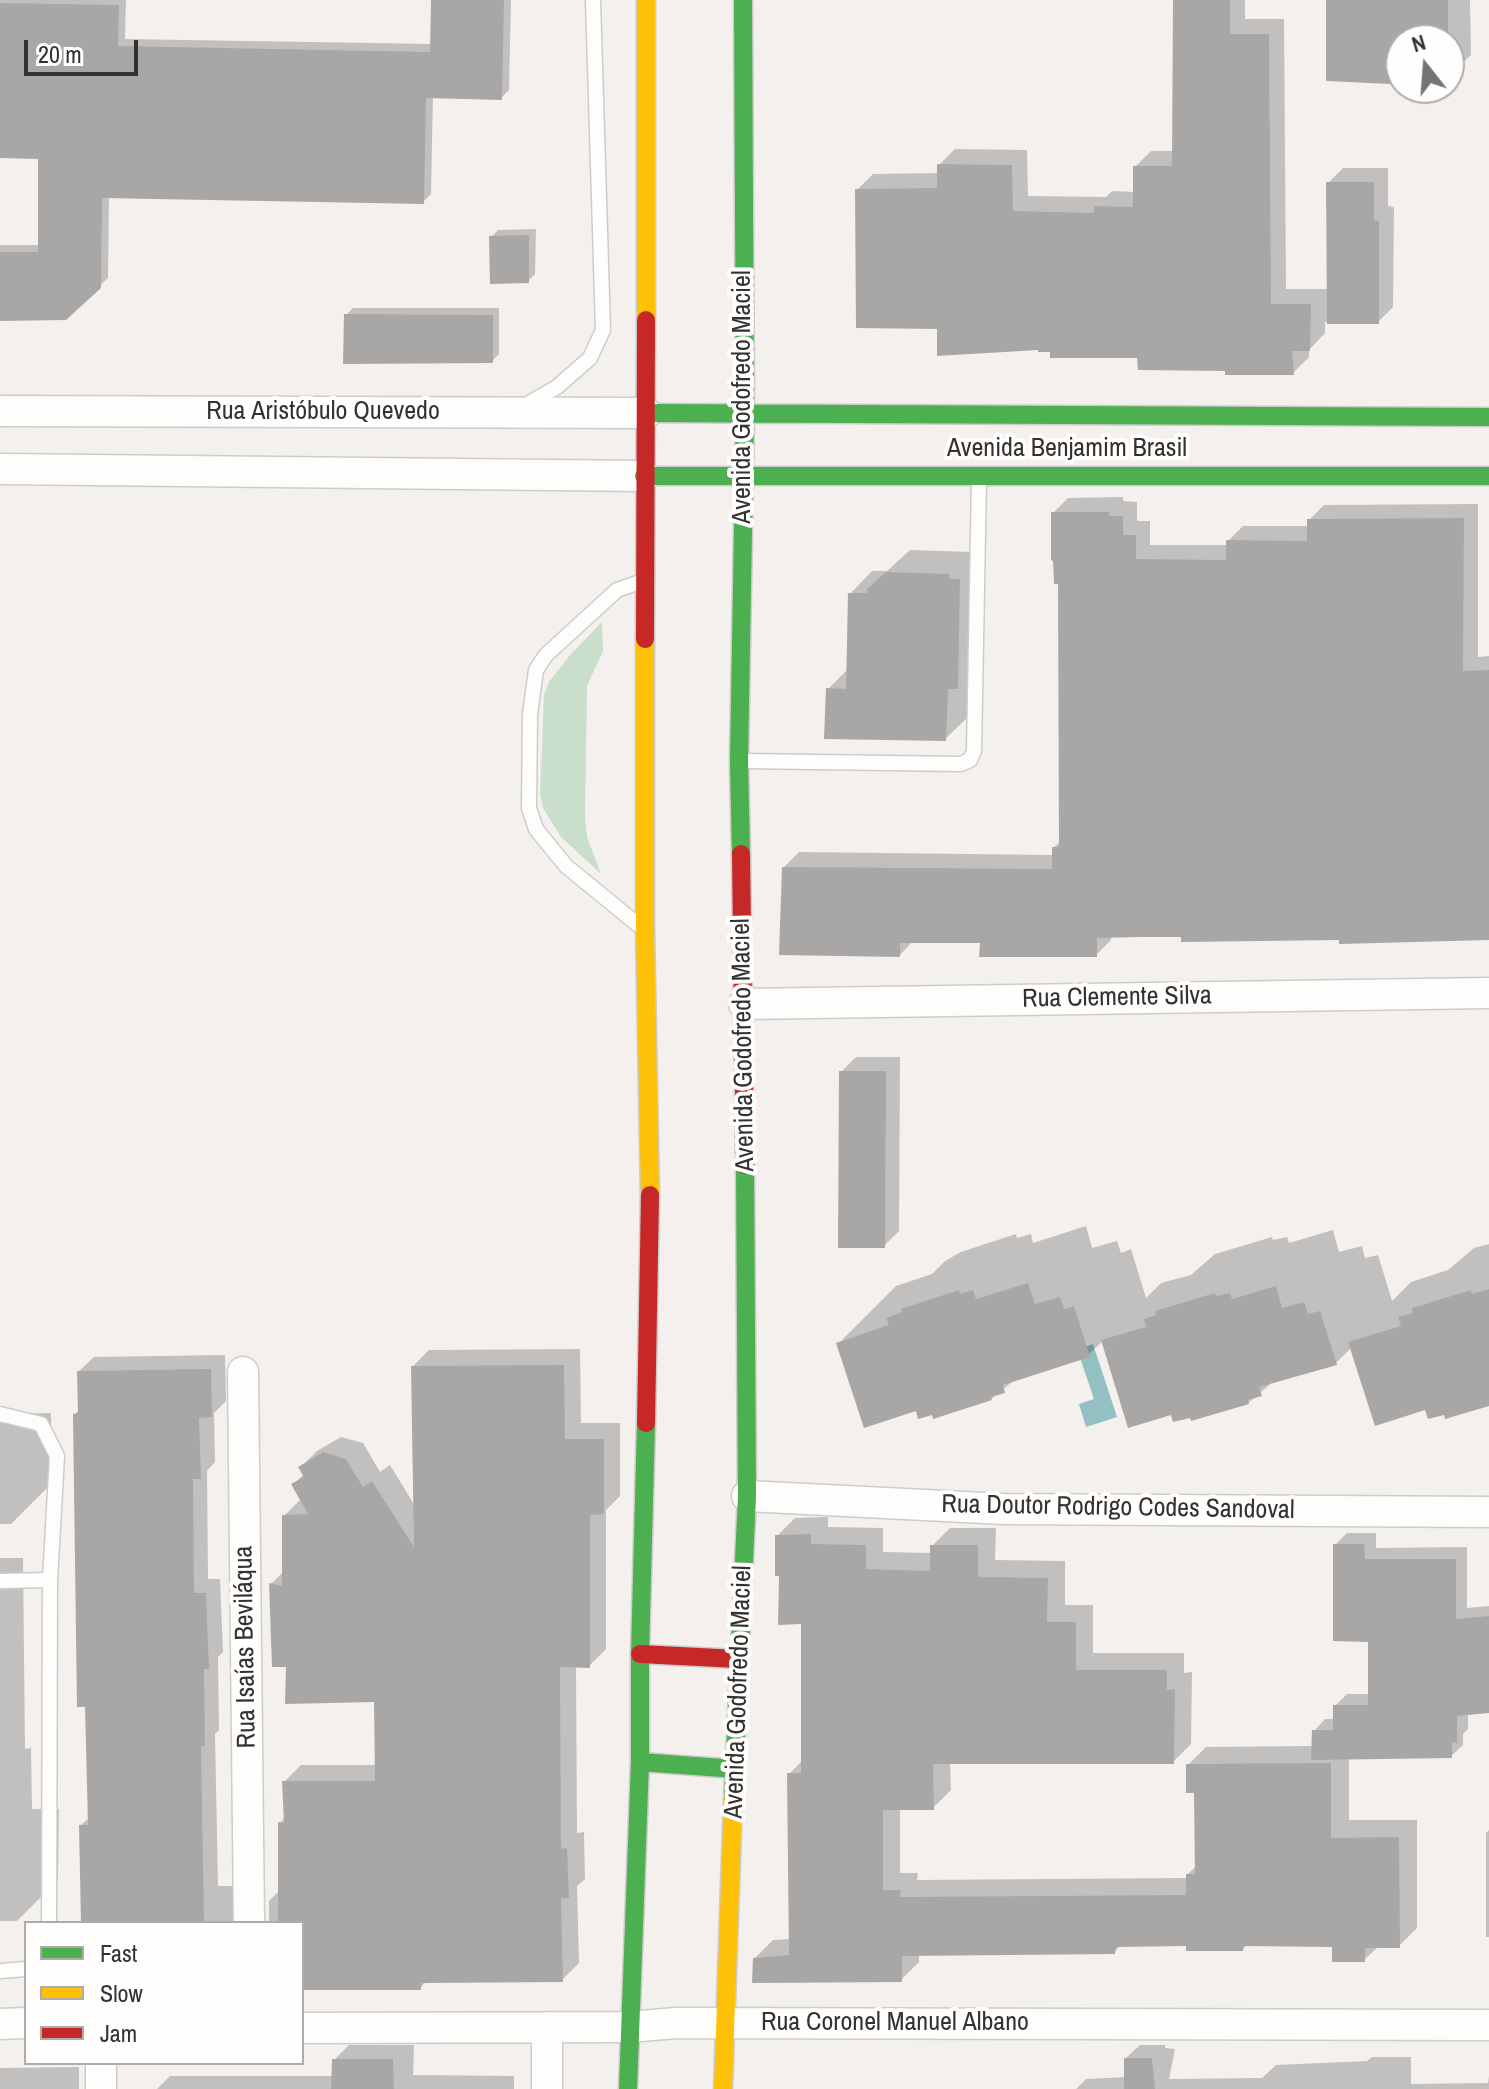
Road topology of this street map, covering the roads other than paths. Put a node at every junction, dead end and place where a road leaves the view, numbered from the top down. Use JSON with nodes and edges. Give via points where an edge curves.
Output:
{"nodes":[{"id":1,"x":593,"y":0,"type":"edge"},
{"id":2,"x":646,"y":0,"type":"edge"},
{"id":3,"x":743,"y":0,"type":"edge"},
{"id":4,"x":0,"y":411,"type":"edge"},
{"id":5,"x":513,"y":413,"type":"junction"},
{"id":6,"x":646,"y":413,"type":"junction"},
{"id":7,"x":745,"y":413,"type":"junction"},
{"id":8,"x":1489,"y":417,"type":"edge"},
{"id":9,"x":0,"y":469,"type":"edge"},
{"id":10,"x":979,"y":474,"type":"junction"},
{"id":11,"x":743,"y":475,"type":"junction"},
{"id":12,"x":644,"y":476,"type":"junction"},
{"id":13,"x":1489,"y":476,"type":"edge"},
{"id":14,"x":644,"y":581,"type":"junction"},
{"id":15,"x":739,"y":761,"type":"junction"},
{"id":16,"x":645,"y":930,"type":"junction"},
{"id":17,"x":1489,"y":993,"type":"edge"},
{"id":18,"x":744,"y":1004,"type":"junction"},
{"id":19,"x":243,"y":1372,"type":"dead end"},
{"id":20,"x":0,"y":1414,"type":"edge"},
{"id":21,"x":747,"y":1496,"type":"junction"},
{"id":22,"x":1489,"y":1512,"type":"edge"},
{"id":23,"x":50,"y":1580,"type":"junction"},
{"id":24,"x":0,"y":1581,"type":"edge"},
{"id":25,"x":640,"y":1654,"type":"junction"},
{"id":26,"x":738,"y":1659,"type":"junction"},
{"id":27,"x":640,"y":1762,"type":"junction"},
{"id":28,"x":736,"y":1769,"type":"junction"},
{"id":29,"x":49,"y":1921,"type":"edge"},
{"id":30,"x":249,"y":1921,"type":"edge"},
{"id":31,"x":24,"y":1969,"type":"edge"},
{"id":32,"x":0,"y":1971,"type":"edge"},
{"id":33,"x":24,"y":2023,"type":"edge"},
{"id":34,"x":724,"y":2023,"type":"junction"},
{"id":35,"x":0,"y":2024,"type":"edge"},
{"id":36,"x":1489,"y":2025,"type":"edge"},
{"id":37,"x":547,"y":2027,"type":"junction"},
{"id":38,"x":629,"y":2027,"type":"junction"},
{"id":39,"x":304,"y":2028,"type":"edge"},
{"id":40,"x":101,"y":2065,"type":"edge"},
{"id":41,"x":101,"y":2089,"type":"edge"},
{"id":42,"x":547,"y":2089,"type":"edge"},
{"id":43,"x":628,"y":2089,"type":"edge"},
{"id":44,"x":723,"y":2089,"type":"edge"}],
"edges":[{"from":1,"to":5,"type":"lane","via":[[603,330],[590,358],[557,387]]},
{"from":2,"to":6,"type":"main road"},
{"from":3,"to":7,"type":"main road","name":"Avenida Godofredo Maciel"},
{"from":4,"to":5,"type":"street","name":"Rua Aristóbulo Quevedo"},
{"from":5,"to":6,"type":"street","name":"Rua Aristóbulo Quevedo"},
{"from":6,"to":7,"type":"main road","name":"Avenida Benjamim Brasil"},
{"from":6,"to":12,"type":"main road"},
{"from":7,"to":8,"type":"main road","name":"Avenida Benjamim Brasil"},
{"from":7,"to":11,"type":"main road","name":"Avenida Godofredo Maciel"},
{"from":9,"to":12,"type":"street"},
{"from":10,"to":11,"type":"main road","name":"Avenida Benjamim Brasil"},
{"from":10,"to":13,"type":"main road","name":"Avenida Benjamim Brasil"},
{"from":10,"to":15,"type":"lane","via":[[970,760]]},
{"from":11,"to":12,"type":"main road","name":"Avenida Benjamim Brasil"},
{"from":11,"to":15,"type":"main road","name":"Avenida Godofredo Maciel"},
{"from":12,"to":14,"type":"main road"},
{"from":14,"to":16,"type":"main road"},
{"from":14,"to":16,"type":"lane","via":[[617,590],[536,670],[529,808],[552,851]]},
{"from":15,"to":18,"type":"main road","name":"Avenida Godofredo Maciel"},
{"from":16,"to":25,"type":"main road","via":[[651,1251]]},
{"from":17,"to":18,"type":"street","name":"Rua Clemente Silva"},
{"from":18,"to":21,"type":"main road","name":"Avenida Godofredo Maciel"},
{"from":19,"to":30,"type":"street","name":"Rua Isaías Beviláqua"},
{"from":20,"to":23,"type":"lane","via":[[41,1424],[57,1456]]},
{"from":21,"to":22,"type":"street","name":"Rua Doutor Rodrigo Codes Sandoval","via":[[1004,1509]]},
{"from":21,"to":26,"type":"main road","name":"Avenida Godofredo Maciel"},
{"from":23,"to":24,"type":"lane"},
{"from":23,"to":29,"type":"lane"},
{"from":25,"to":26,"type":"main road"},
{"from":25,"to":27,"type":"main road"},
{"from":26,"to":28,"type":"main road","name":"Avenida Godofredo Maciel"},
{"from":27,"to":28,"type":"main road"},
{"from":27,"to":38,"type":"main road"},
{"from":28,"to":34,"type":"main road","name":"Avenida Godofredo Maciel"},
{"from":31,"to":32,"type":"lane"},
{"from":33,"to":35,"type":"street"},
{"from":34,"to":36,"type":"street","name":"Rua Coronel Manuel Albano"},
{"from":34,"to":38,"type":"street","name":"Rua Coronel Manuel Albano"},
{"from":34,"to":44,"type":"main road","name":"Avenida Godofredo Maciel"},
{"from":37,"to":38,"type":"street","name":"Rua Coronel Manuel Albano"},
{"from":37,"to":39,"type":"street","name":"Rua Coronel Manuel Albano"},
{"from":37,"to":42,"type":"street"},
{"from":38,"to":43,"type":"main road"},
{"from":40,"to":41,"type":"street"}]}
